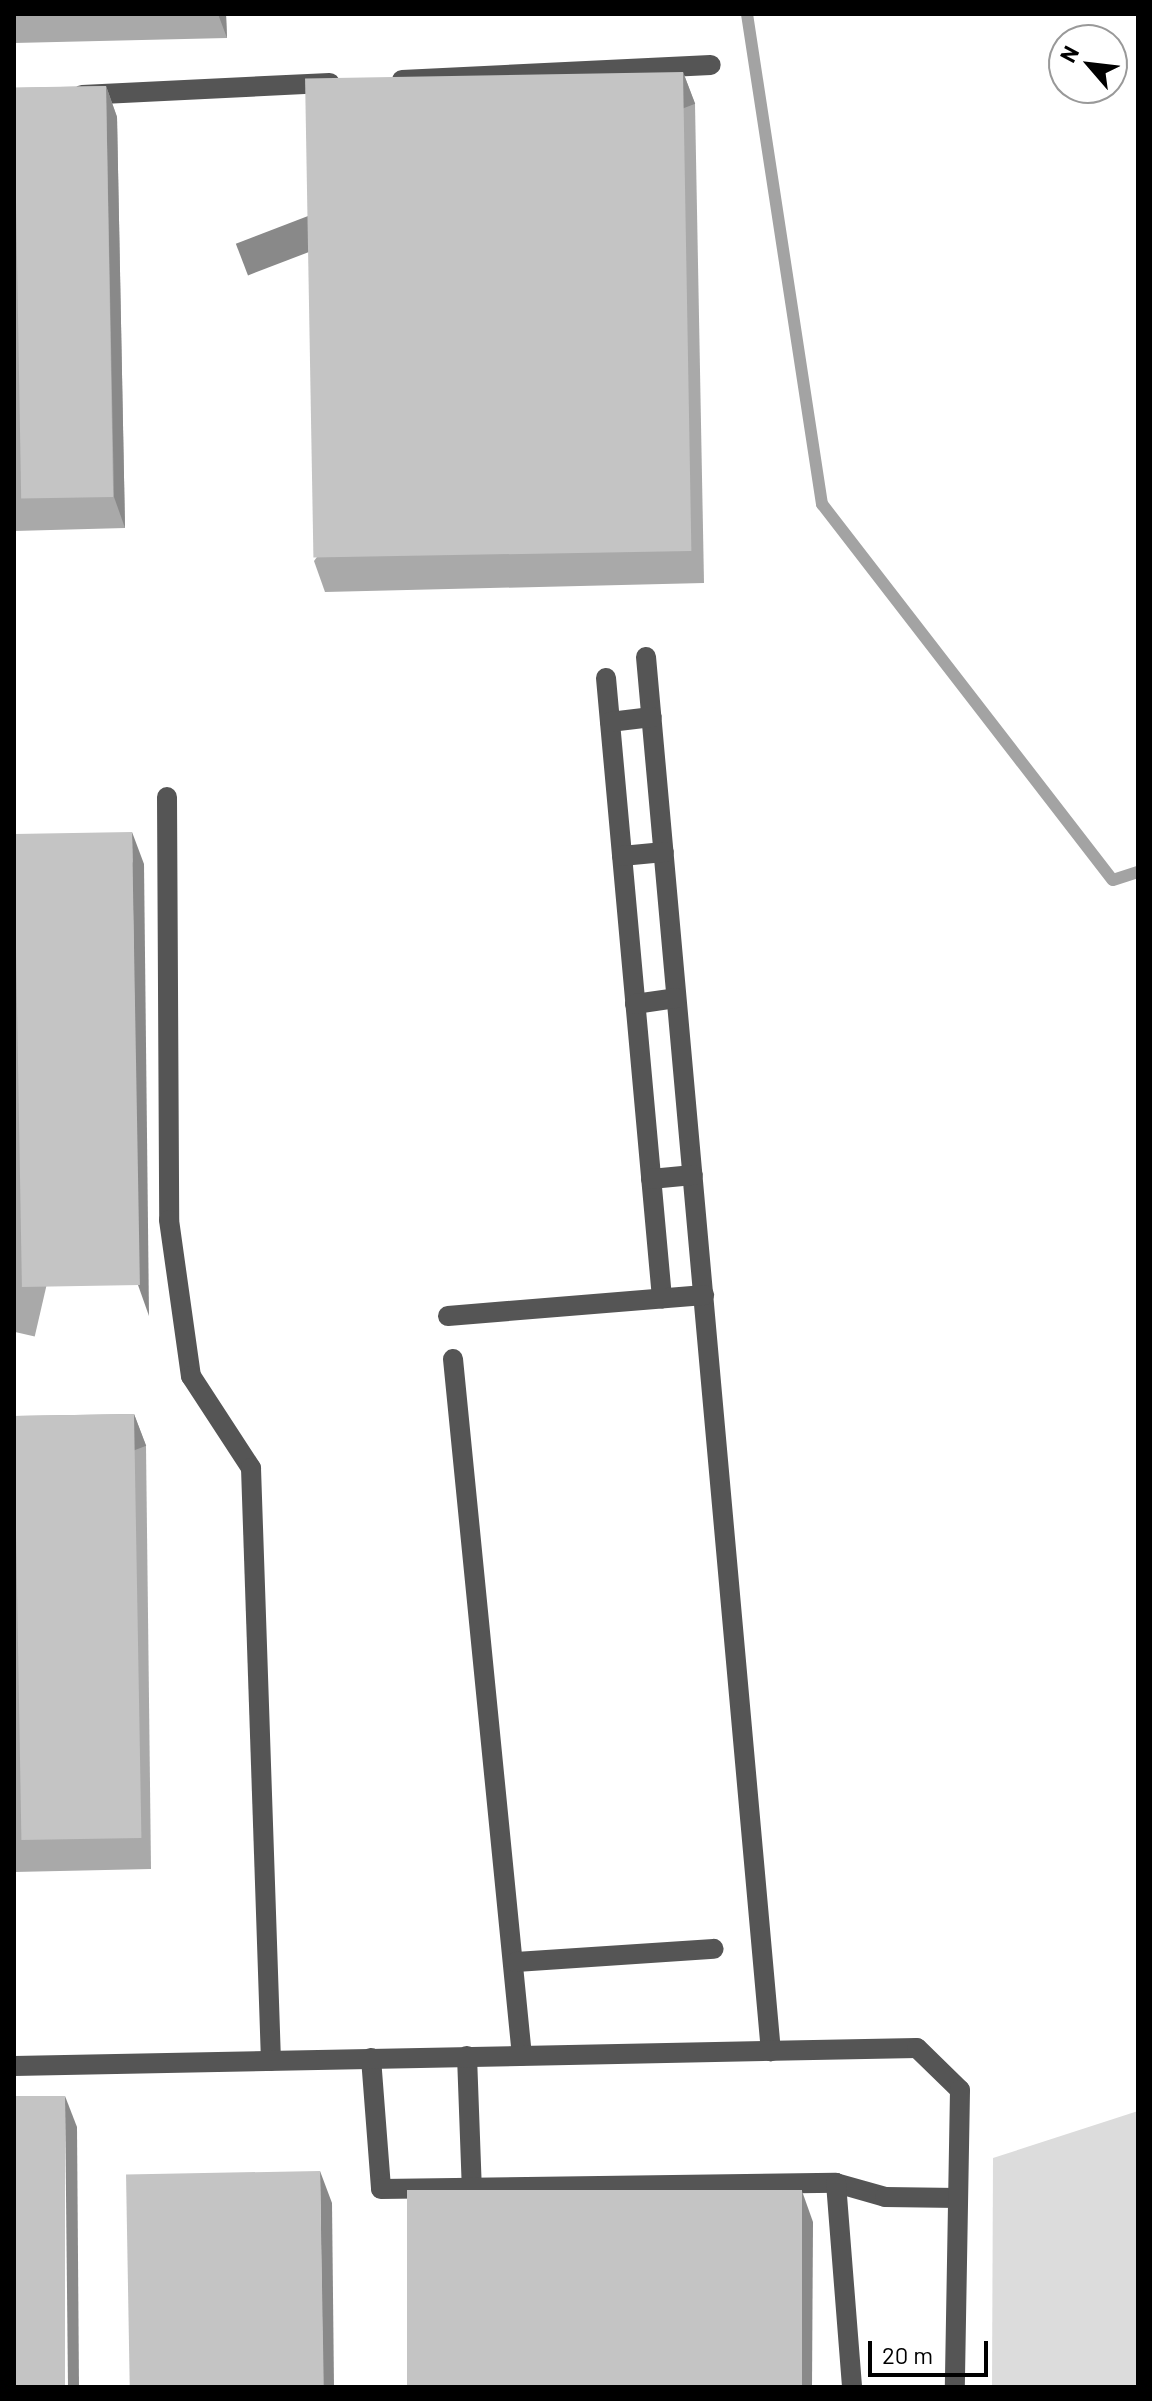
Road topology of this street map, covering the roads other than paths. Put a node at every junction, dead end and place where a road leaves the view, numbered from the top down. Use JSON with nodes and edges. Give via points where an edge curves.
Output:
{"nodes":[{"id":1,"x":711,"y":65,"type":"dead end"},
{"id":2,"x":378,"y":81,"type":"edge"},
{"id":3,"x":347,"y":82,"type":"edge"},
{"id":4,"x":62,"y":96,"type":"edge"},
{"id":5,"x":646,"y":657,"type":"dead end"},
{"id":6,"x":606,"y":678,"type":"dead end"},
{"id":7,"x":652,"y":717,"type":"junction"},
{"id":8,"x":610,"y":722,"type":"junction"},
{"id":9,"x":167,"y":797,"type":"dead end"},
{"id":10,"x":664,"y":852,"type":"junction"},
{"id":11,"x":622,"y":856,"type":"junction"},
{"id":12,"x":676,"y":998,"type":"junction"},
{"id":13,"x":635,"y":1004,"type":"junction"},
{"id":14,"x":693,"y":1175,"type":"junction"},
{"id":15,"x":651,"y":1179,"type":"junction"},
{"id":16,"x":704,"y":1295,"type":"junction"},
{"id":17,"x":662,"y":1298,"type":"junction"},
{"id":18,"x":448,"y":1316,"type":"dead end"},
{"id":19,"x":453,"y":1359,"type":"dead end"},
{"id":20,"x":714,"y":1949,"type":"dead end"},
{"id":21,"x":516,"y":1962,"type":"junction"},
{"id":22,"x":771,"y":2051,"type":"junction"},
{"id":23,"x":467,"y":2056,"type":"junction"},
{"id":24,"x":522,"y":2056,"type":"junction"},
{"id":25,"x":371,"y":2058,"type":"junction"},
{"id":26,"x":271,"y":2061,"type":"junction"},
{"id":27,"x":14,"y":2066,"type":"edge"},
{"id":28,"x":836,"y":2183,"type":"junction"},
{"id":29,"x":472,"y":2190,"type":"junction"},
{"id":30,"x":958,"y":2198,"type":"junction"},
{"id":31,"x":852,"y":2387,"type":"edge"},
{"id":32,"x":955,"y":2387,"type":"edge"}],
"edges":[{"from":1,"to":2,"type":"street"},
{"from":3,"to":4,"type":"street"},
{"from":5,"to":7,"type":"street"},
{"from":6,"to":8,"type":"street"},
{"from":7,"to":8,"type":"street"},
{"from":7,"to":10,"type":"street"},
{"from":8,"to":11,"type":"street"},
{"from":9,"to":26,"type":"street","via":[[169,1220],[191,1376],[251,1468]]},
{"from":10,"to":11,"type":"street"},
{"from":10,"to":12,"type":"street"},
{"from":11,"to":13,"type":"street"},
{"from":12,"to":13,"type":"street"},
{"from":12,"to":14,"type":"street"},
{"from":13,"to":15,"type":"street"},
{"from":14,"to":15,"type":"street"},
{"from":14,"to":16,"type":"street"},
{"from":15,"to":17,"type":"street"},
{"from":16,"to":17,"type":"street"},
{"from":16,"to":22,"type":"street"},
{"from":17,"to":18,"type":"street"},
{"from":19,"to":21,"type":"street"},
{"from":20,"to":21,"type":"street"},
{"from":21,"to":24,"type":"street"},
{"from":22,"to":24,"type":"street"},
{"from":22,"to":30,"type":"street","via":[[917,2048],[960,2090]]},
{"from":23,"to":24,"type":"street"},
{"from":23,"to":25,"type":"street"},
{"from":23,"to":29,"type":"street"},
{"from":25,"to":26,"type":"street"},
{"from":25,"to":29,"type":"street","via":[[381,2189]]},
{"from":26,"to":27,"type":"street"},
{"from":28,"to":29,"type":"street"},
{"from":28,"to":30,"type":"street","via":[[885,2197]]},
{"from":28,"to":31,"type":"street"},
{"from":30,"to":32,"type":"street"}]}
